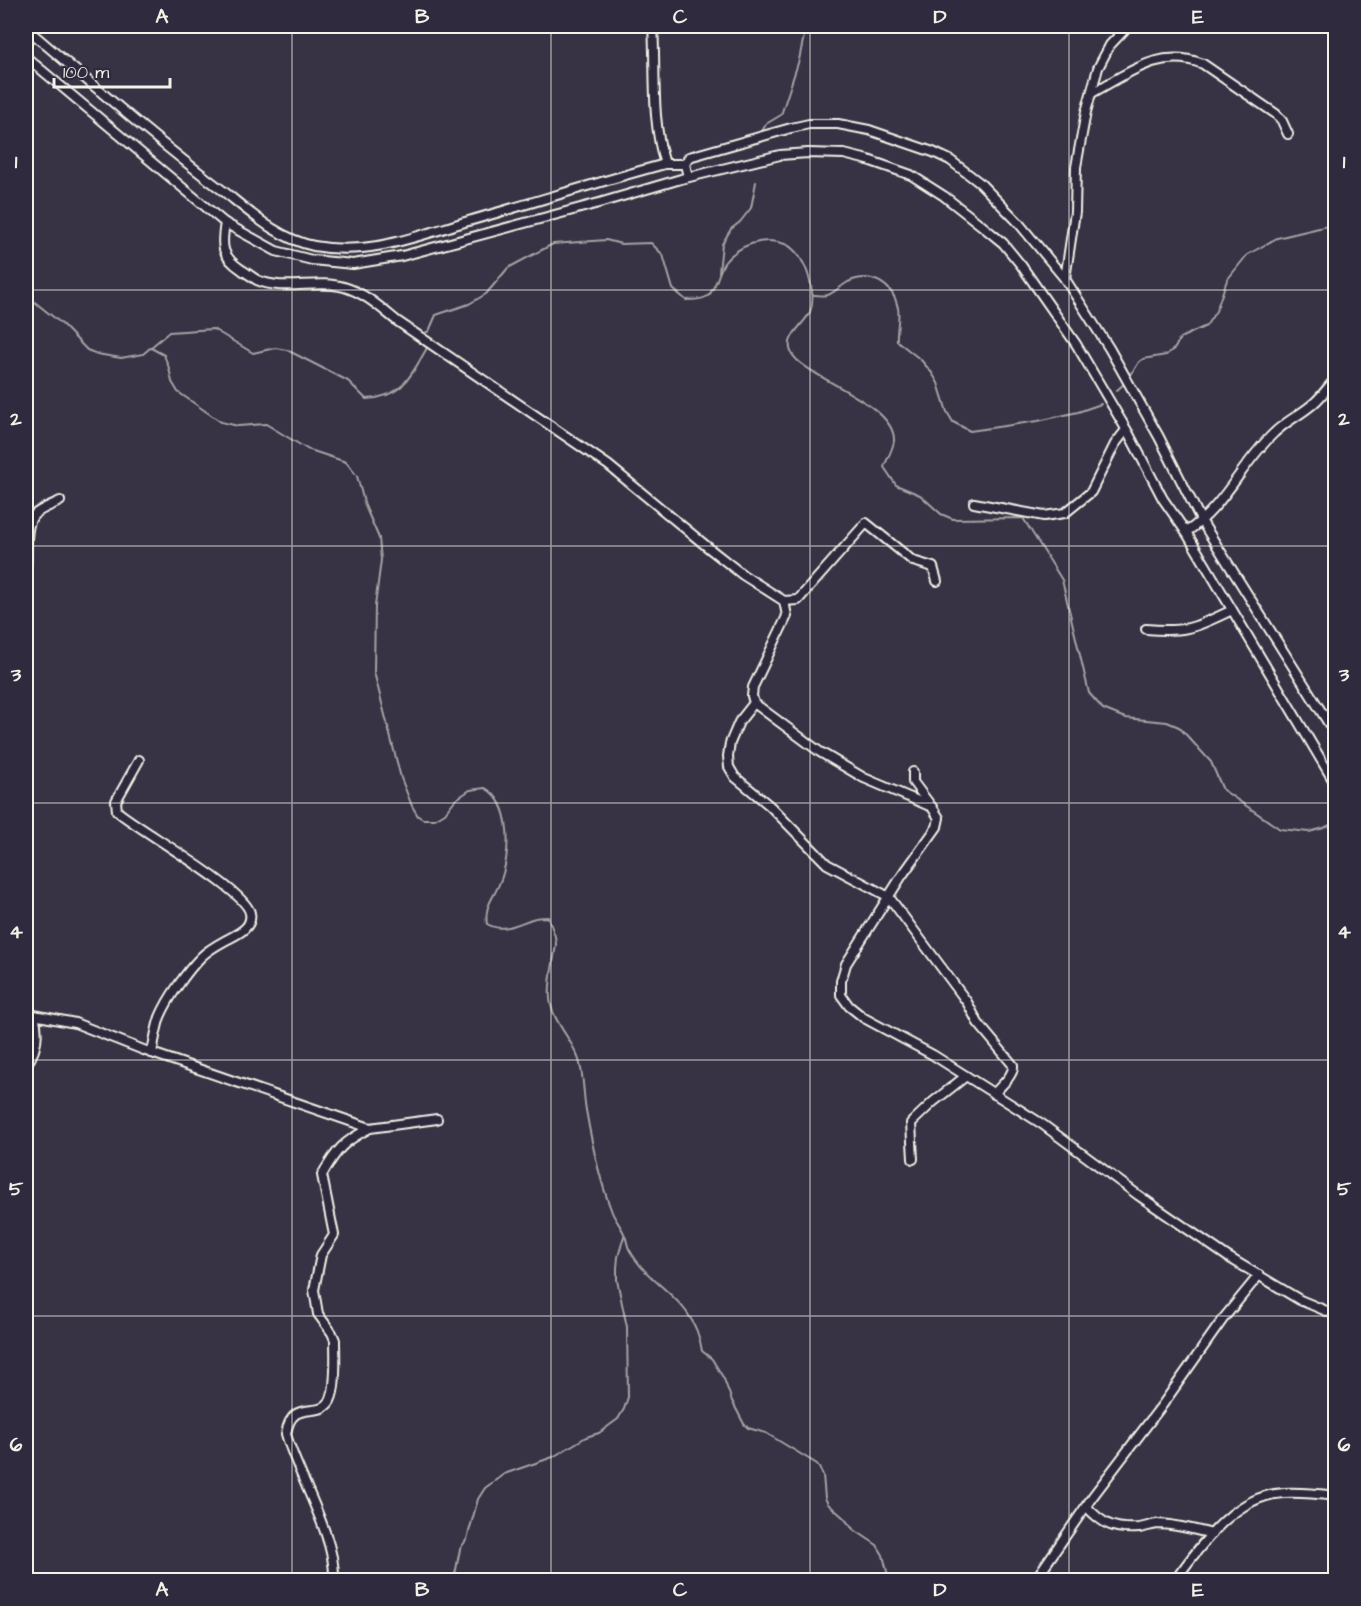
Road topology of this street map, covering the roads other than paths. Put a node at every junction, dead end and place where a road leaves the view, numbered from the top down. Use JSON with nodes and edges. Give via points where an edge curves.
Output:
{"nodes":[{"id":1,"x":653,"y":26,"type":"edge"},
{"id":2,"x":1128,"y":26,"type":"edge"},
{"id":3,"x":26,"y":28,"type":"edge"},
{"id":4,"x":26,"y":57,"type":"edge"},
{"id":5,"x":1092,"y":93,"type":"junction"},
{"id":6,"x":1288,"y":134,"type":"dead end"},
{"id":7,"x":665,"y":164,"type":"junction"},
{"id":8,"x":685,"y":164,"type":"junction"},
{"id":9,"x":688,"y":177,"type":"junction"},
{"id":10,"x":225,"y":223,"type":"junction"},
{"id":11,"x":1065,"y":279,"type":"junction"},
{"id":12,"x":1335,"y":378,"type":"edge"},
{"id":13,"x":1126,"y":430,"type":"junction"},
{"id":14,"x":60,"y":501,"type":"dead end"},
{"id":15,"x":974,"y":503,"type":"dead end"},
{"id":16,"x":1202,"y":522,"type":"junction"},
{"id":17,"x":1186,"y":532,"type":"junction"},
{"id":18,"x":26,"y":568,"type":"edge"},
{"id":19,"x":937,"y":581,"type":"dead end"},
{"id":20,"x":784,"y":601,"type":"junction"},
{"id":21,"x":1232,"y":610,"type":"junction"},
{"id":22,"x":1146,"y":629,"type":"dead end"},
{"id":23,"x":754,"y":703,"type":"junction"},
{"id":24,"x":1335,"y":735,"type":"edge"},
{"id":25,"x":139,"y":760,"type":"dead end"},
{"id":26,"x":913,"y":772,"type":"dead end"},
{"id":27,"x":1335,"y":785,"type":"edge"},
{"id":28,"x":932,"y":807,"type":"junction"},
{"id":29,"x":889,"y":897,"type":"junction"},
{"id":30,"x":26,"y":1011,"type":"edge"},
{"id":31,"x":34,"y":1015,"type":"junction"},
{"id":32,"x":152,"y":1053,"type":"junction"},
{"id":33,"x":26,"y":1065,"type":"edge"},
{"id":34,"x":966,"y":1076,"type":"junction"},
{"id":35,"x":994,"y":1094,"type":"junction"},
{"id":36,"x":437,"y":1119,"type":"dead end"},
{"id":37,"x":370,"y":1128,"type":"junction"},
{"id":38,"x":913,"y":1159,"type":"dead end"},
{"id":39,"x":1259,"y":1275,"type":"junction"},
{"id":40,"x":1335,"y":1315,"type":"edge"},
{"id":41,"x":1335,"y":1496,"type":"edge"},
{"id":42,"x":1086,"y":1506,"type":"junction"},
{"id":43,"x":1212,"y":1534,"type":"junction"},
{"id":44,"x":334,"y":1581,"type":"edge"},
{"id":45,"x":1035,"y":1581,"type":"edge"},
{"id":46,"x":1175,"y":1581,"type":"edge"}],
"edges":[{"from":1,"to":7,"type":"street","via":[[655,100]]},
{"from":2,"to":5,"type":"street","via":[[1110,45],[1098,68]]},
{"from":3,"to":7,"type":"street","via":[[252,215],[281,234],[312,246],[363,248],[411,240]]},
{"from":4,"to":10,"type":"street"},
{"from":5,"to":6,"type":"street","via":[[1158,59],[1193,60],[1276,114]]},
{"from":5,"to":11,"type":"street","via":[[1076,167],[1075,212]]},
{"from":7,"to":8,"type":"street"},
{"from":8,"to":9,"type":"street"},
{"from":8,"to":11,"type":"street","via":[[689,157],[809,124],[868,130],[950,160],[995,197]]},
{"from":9,"to":10,"type":"street","via":[[402,256],[353,264],[312,260],[276,250]]},
{"from":9,"to":13,"type":"street","via":[[780,155],[808,153],[844,154],[910,175],[944,196],[1003,243],[1048,302]]},
{"from":10,"to":20,"type":"street","via":[[221,243],[224,252],[257,280],[274,285],[342,286],[370,299],[599,459],[743,575]]},
{"from":11,"to":16,"type":"street","via":[[1109,348]]},
{"from":12,"to":16,"type":"street","via":[[1315,402],[1274,433]]},
{"from":13,"to":15,"type":"street","via":[[1091,492],[1065,513],[1044,516]]},
{"from":13,"to":17,"type":"street","via":[[1163,499]]},
{"from":14,"to":18,"type":"street","via":[[31,519]]},
{"from":16,"to":17,"type":"street"},
{"from":16,"to":24,"type":"street"},
{"from":17,"to":21,"type":"street"},
{"from":19,"to":20,"type":"street","via":[[933,567],[914,561],[866,523],[798,600]]},
{"from":20,"to":23,"type":"street","via":[[787,616],[753,687]]},
{"from":21,"to":22,"type":"street","via":[[1181,631]]},
{"from":21,"to":27,"type":"street"},
{"from":23,"to":28,"type":"street","via":[[820,752],[864,778]]},
{"from":23,"to":29,"type":"street","via":[[739,722],[730,743],[729,767],[735,777],[827,864]]},
{"from":25,"to":32,"type":"street","via":[[116,801],[117,811],[194,863],[250,912],[247,927],[207,952],[187,976],[161,1017]]},
{"from":26,"to":28,"type":"street","via":[[913,782]]},
{"from":28,"to":29,"type":"street","via":[[939,818],[938,827]]},
{"from":29,"to":34,"type":"street","via":[[846,964],[841,995],[864,1018]]},
{"from":29,"to":35,"type":"street","via":[[1012,1065],[1011,1075]]},
{"from":30,"to":31,"type":"street"},
{"from":31,"to":32,"type":"street","via":[[75,1023]]},
{"from":31,"to":33,"type":"street","via":[[34,1053]]},
{"from":32,"to":37,"type":"street"},
{"from":34,"to":35,"type":"street"},
{"from":34,"to":38,"type":"street","via":[[911,1123]]},
{"from":35,"to":39,"type":"street","via":[[1042,1124],[1185,1229]]},
{"from":36,"to":37,"type":"street"},
{"from":37,"to":44,"type":"street","via":[[342,1144],[322,1175],[334,1235],[321,1255],[314,1290],[318,1314],[335,1340],[333,1390],[324,1407],[296,1413],[288,1421],[286,1434],[330,1550]]},
{"from":39,"to":40,"type":"street","via":[[1300,1300]]},
{"from":39,"to":42,"type":"street"},
{"from":41,"to":43,"type":"street","via":[[1283,1492],[1257,1498]]},
{"from":42,"to":43,"type":"street","via":[[1111,1526],[1139,1528],[1158,1524]]},
{"from":42,"to":45,"type":"street"},
{"from":43,"to":46,"type":"street"}]}
